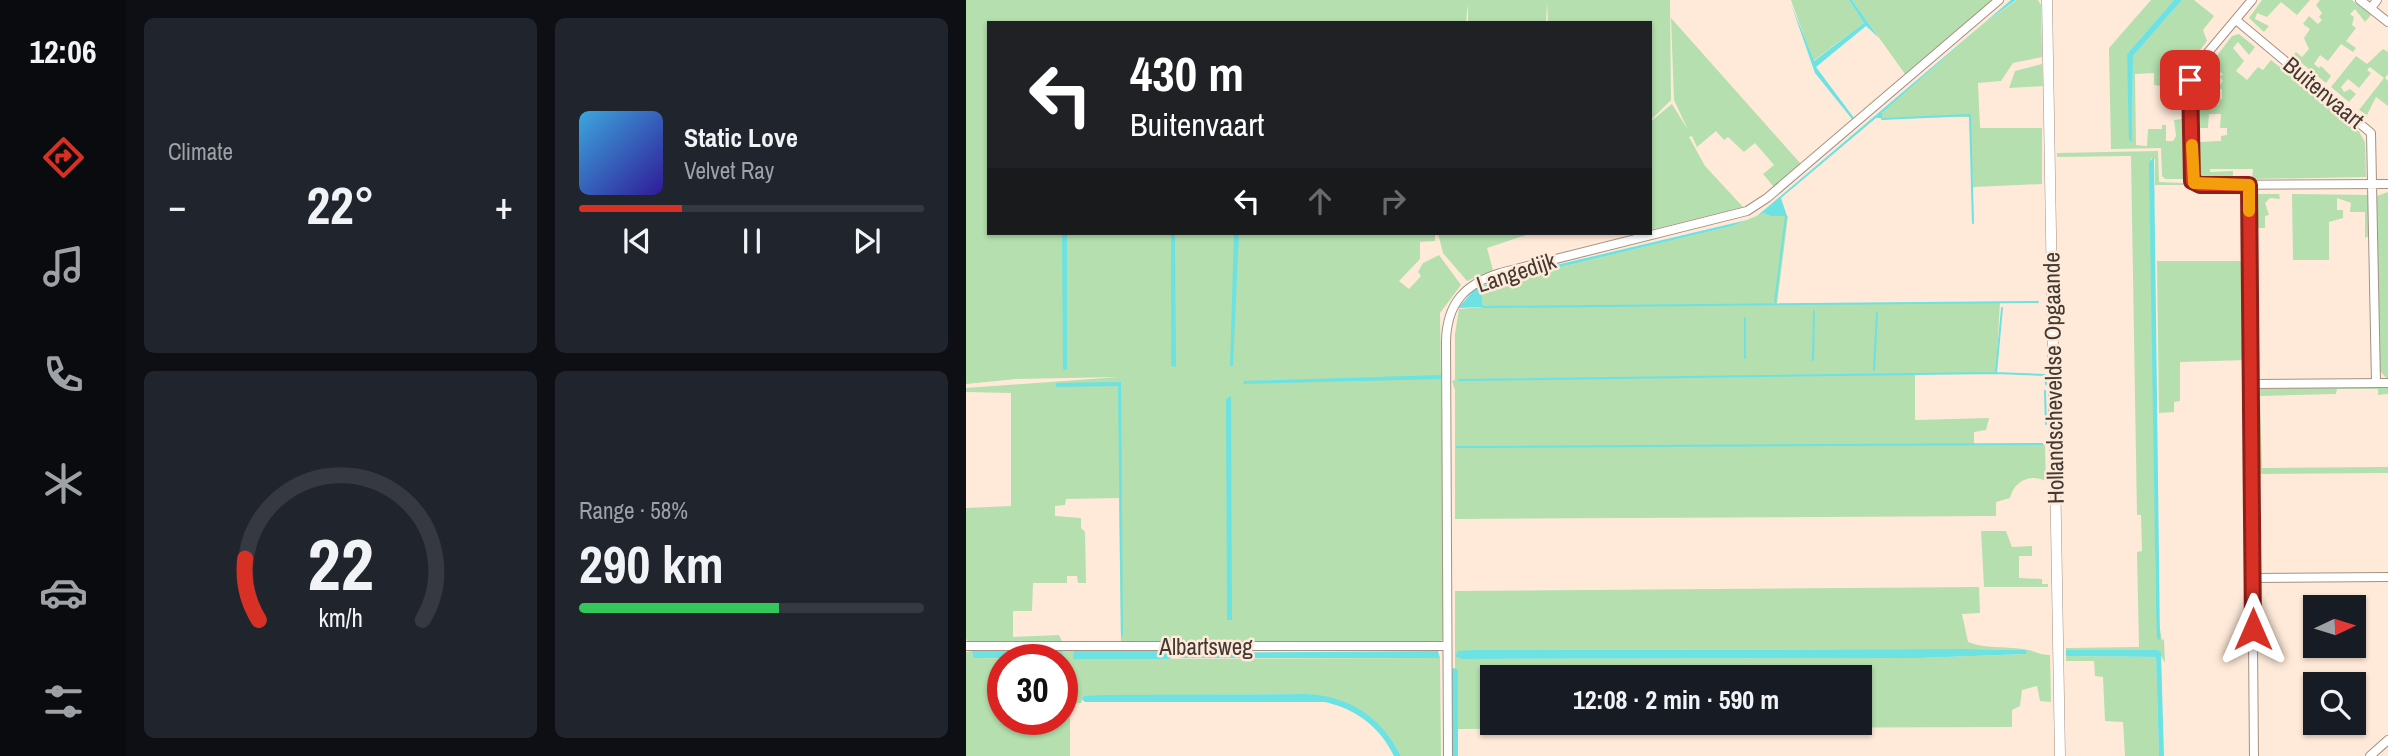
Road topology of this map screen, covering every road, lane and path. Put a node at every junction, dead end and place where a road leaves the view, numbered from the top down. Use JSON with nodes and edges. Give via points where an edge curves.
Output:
{"nodes":[{"id":1,"x":1999,"y":0,"type":"edge"},
{"id":2,"x":2047,"y":0,"type":"edge"},
{"id":3,"x":2252,"y":0,"type":"edge"},
{"id":4,"x":2360,"y":0,"type":"edge"},
{"id":5,"x":2377,"y":0,"type":"edge"},
{"id":6,"x":2371,"y":8,"type":"junction"},
{"id":7,"x":2236,"y":20,"type":"junction"},
{"id":8,"x":2388,"y":22,"type":"edge"},
{"id":9,"x":2374,"y":184,"type":"junction"},
{"id":10,"x":2388,"y":184,"type":"edge"},
{"id":11,"x":2249,"y":185,"type":"junction"},
{"id":12,"x":2376,"y":383,"type":"junction"},
{"id":13,"x":2388,"y":383,"type":"edge"},
{"id":14,"x":2252,"y":384,"type":"junction"},
{"id":15,"x":2388,"y":577,"type":"edge"},
{"id":16,"x":2253,"y":578,"type":"junction"},
{"id":17,"x":966,"y":646,"type":"edge"},
{"id":18,"x":1447,"y":646,"type":"junction"},
{"id":19,"x":2388,"y":740,"type":"edge"},
{"id":20,"x":1448,"y":756,"type":"edge"},
{"id":21,"x":2060,"y":756,"type":"edge"},
{"id":22,"x":2254,"y":756,"type":"edge"},
{"id":23,"x":2370,"y":756,"type":"edge"}],
"edges":[{"from":1,"to":18,"type":"street","name":"Langedijk","via":[[1778,190],[1747,211],[1500,273],[1462,293],[1450,312],[1446,333]]},
{"from":2,"to":21,"type":"street","name":"Hollandscheveldse Opgaande"},
{"from":3,"to":7,"type":"street"},
{"from":4,"to":6,"type":"street"},
{"from":5,"to":6,"type":"street"},
{"from":6,"to":8,"type":"street"},
{"from":7,"to":9,"type":"street","name":"Buitenvaart","via":[[2367,128],[2373,138]]},
{"from":7,"to":11,"type":"street","via":[[2194,69],[2190,80],[2192,181]]},
{"from":9,"to":10,"type":"street"},
{"from":9,"to":11,"type":"street"},
{"from":9,"to":12,"type":"street","name":"Buitenvaart"},
{"from":11,"to":14,"type":"street"},
{"from":12,"to":13,"type":"street"},
{"from":12,"to":14,"type":"street"},
{"from":14,"to":16,"type":"street"},
{"from":15,"to":16,"type":"street"},
{"from":16,"to":22,"type":"street"},
{"from":17,"to":18,"type":"street","name":"Albartsweg"},
{"from":18,"to":20,"type":"street","name":"Langedijk"},
{"from":19,"to":23,"type":"street"}]}
